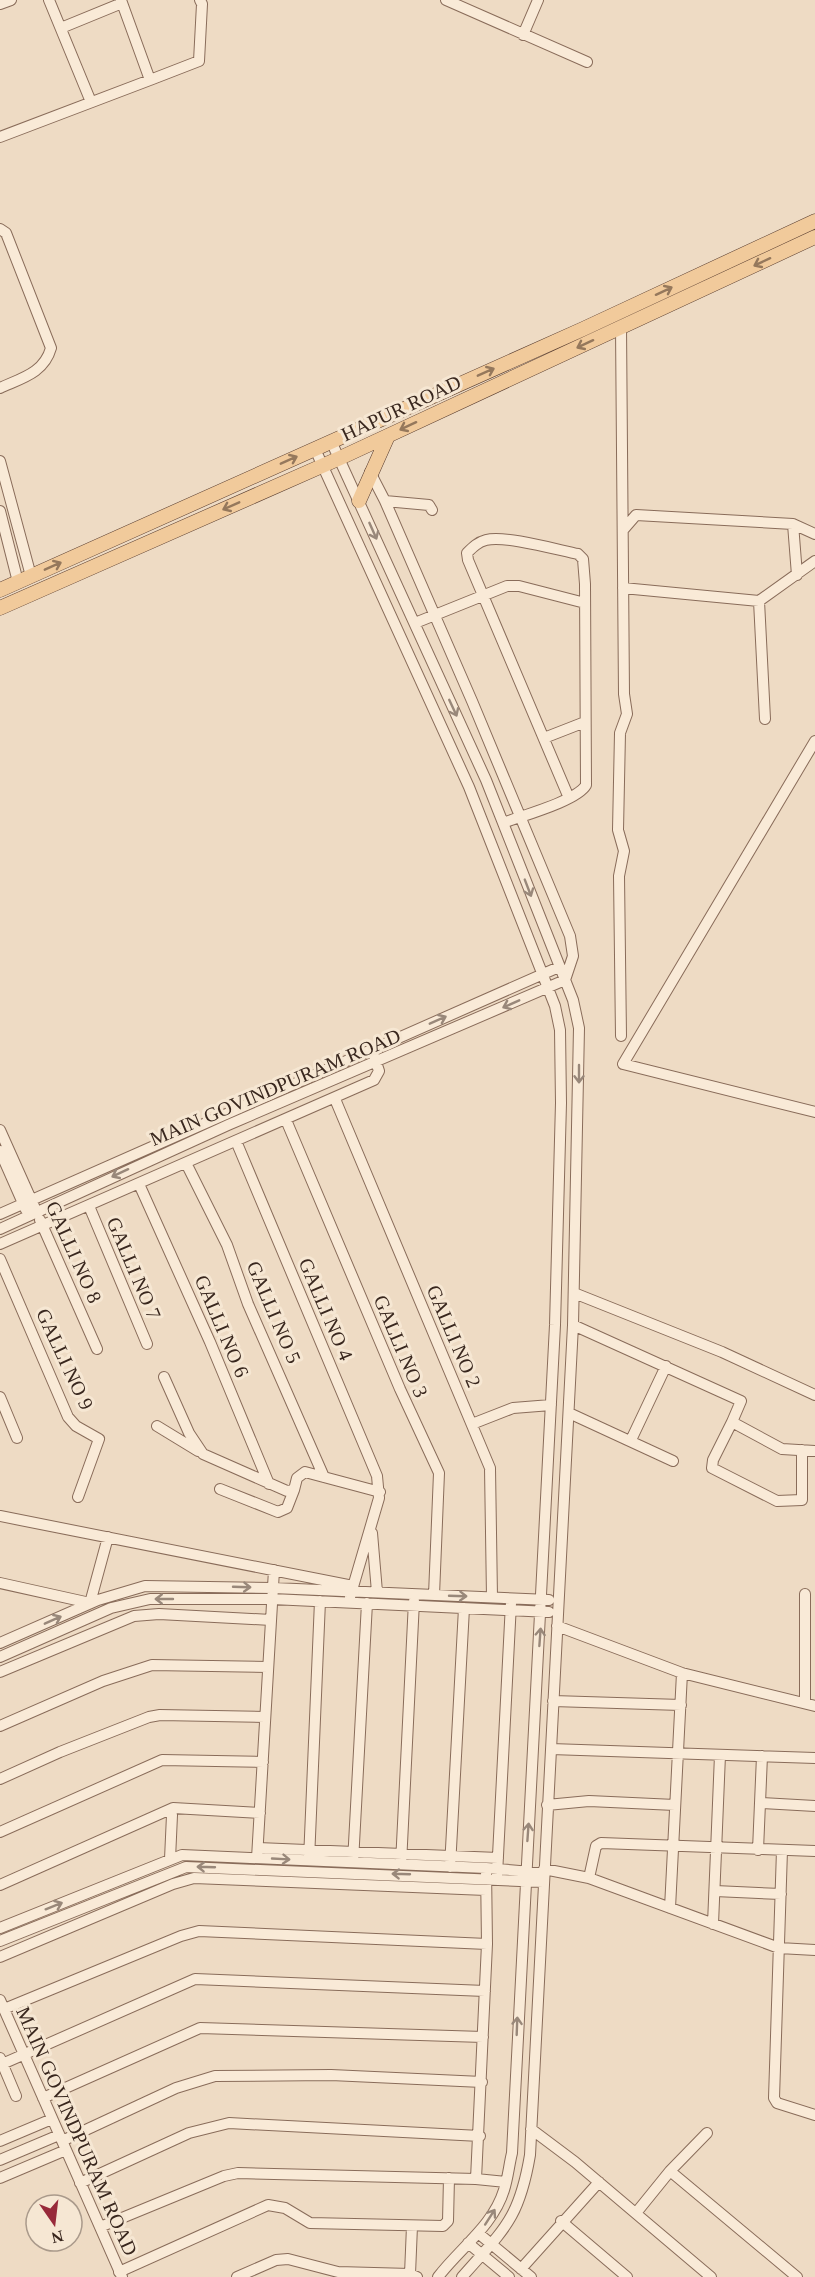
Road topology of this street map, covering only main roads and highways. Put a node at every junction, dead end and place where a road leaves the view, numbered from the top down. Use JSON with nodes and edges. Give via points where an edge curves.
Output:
{"nodes":[{"id":1,"x":815,"y":221,"type":"edge"},
{"id":2,"x":815,"y":237,"type":"edge"},
{"id":3,"x":388,"y":436,"type":"junction"},
{"id":4,"x":359,"y":501,"type":"road end"},
{"id":5,"x":0,"y":590,"type":"edge"},
{"id":6,"x":0,"y":608,"type":"edge"}],
"edges":[{"from":5,"to":1,"type":"main road","name":"HAPUR ROAD","one_way":true},
{"from":2,"to":3,"type":"main road","name":"HAPUR ROAD","one_way":true},
{"from":3,"to":4,"type":"main road"},
{"from":3,"to":6,"type":"main road","name":"HAPUR ROAD","one_way":true}]}
